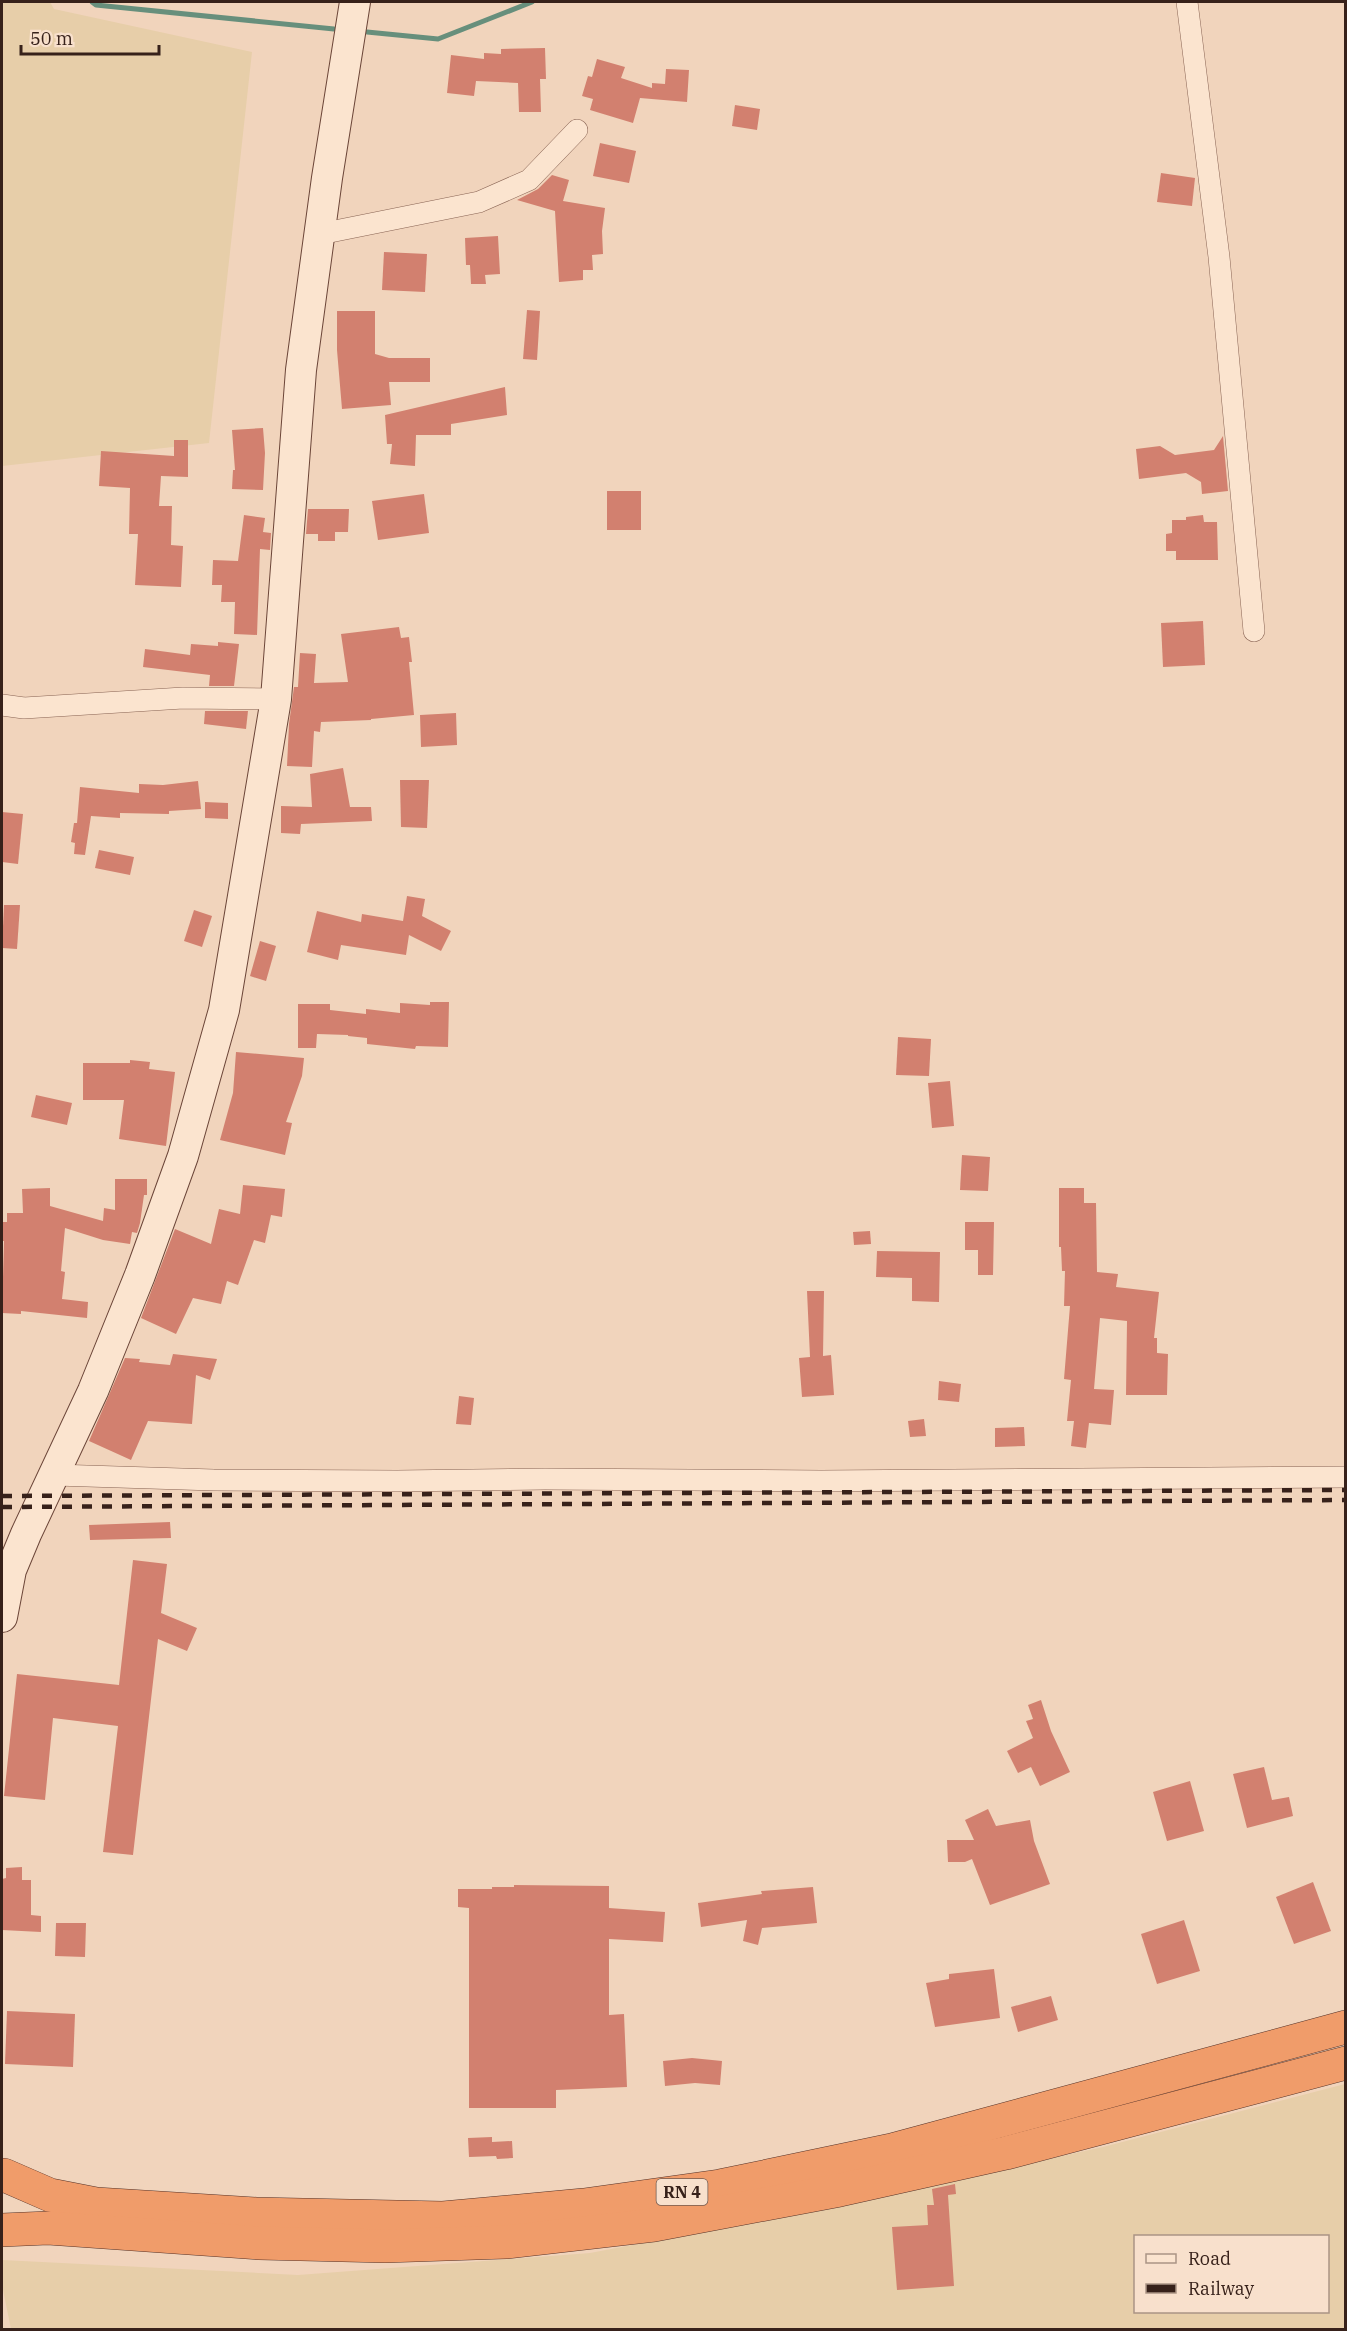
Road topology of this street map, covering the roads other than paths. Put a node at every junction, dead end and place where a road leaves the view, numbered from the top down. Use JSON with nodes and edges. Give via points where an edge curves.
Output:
{"nodes":[{"id":1,"x":355,"y":2,"type":"edge"},
{"id":2,"x":1187,"y":2,"type":"edge"},
{"id":3,"x":577,"y":130,"type":"dead end"},
{"id":4,"x":320,"y":234,"type":"junction"},
{"id":5,"x":1254,"y":631,"type":"dead end"},
{"id":6,"x":276,"y":699,"type":"junction"},
{"id":7,"x":2,"y":705,"type":"edge"},
{"id":8,"x":55,"y":1475,"type":"junction"},
{"id":9,"x":1346,"y":1477,"type":"edge"},
{"id":10,"x":2,"y":1617,"type":"edge"},
{"id":11,"x":1346,"y":2027,"type":"edge"},
{"id":12,"x":1346,"y":2062,"type":"edge"},
{"id":13,"x":3,"y":2174,"type":"edge"},
{"id":14,"x":2,"y":2230,"type":"edge"}],
"edges":[{"from":1,"to":4,"type":"main road"},
{"from":2,"to":5,"type":"street","via":[[1220,257]]},
{"from":3,"to":4,"type":"street","via":[[529,180],[479,202]]},
{"from":4,"to":6,"type":"main road","via":[[301,370]]},
{"from":6,"to":7,"type":"street","via":[[183,698],[24,708]]},
{"from":6,"to":8,"type":"main road","via":[[224,1010],[183,1156],[93,1391]]},
{"from":8,"to":9,"type":"street","via":[[363,1481]]},
{"from":8,"to":10,"type":"main road","via":[[11,1570]]},
{"from":11,"to":13,"type":"highway","number":"RN 4","via":[[892,2150],[720,2186],[584,2205],[443,2218],[256,2214],[96,2204],[50,2195]]},
{"from":12,"to":14,"type":"highway","number":"RN 4","via":[[1006,2153],[654,2225],[506,2242],[385,2246],[259,2243],[48,2228]]},
{"from":13,"to":14,"type":"highway","via":[[11,2203]]}]}
